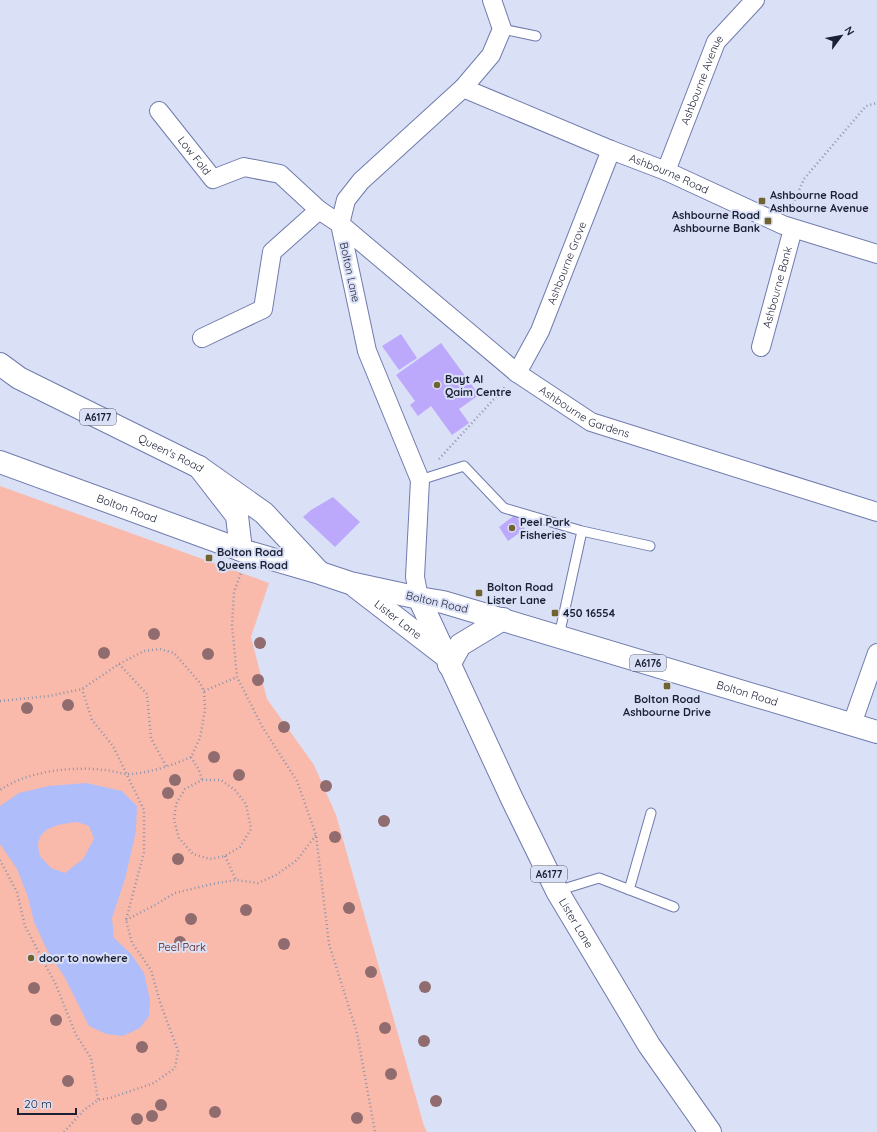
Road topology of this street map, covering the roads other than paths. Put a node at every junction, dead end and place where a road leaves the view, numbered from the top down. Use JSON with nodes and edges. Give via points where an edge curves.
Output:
{"nodes":[{"id":1,"x":492,"y":0,"type":"edge"},
{"id":2,"x":755,"y":0,"type":"edge"},
{"id":3,"x":502,"y":29,"type":"junction"},
{"id":4,"x":536,"y":36,"type":"dead end"},
{"id":5,"x":463,"y":88,"type":"junction"},
{"id":6,"x":159,"y":111,"type":"dead end"},
{"id":7,"x":611,"y":150,"type":"junction"},
{"id":8,"x":666,"y":171,"type":"junction"},
{"id":9,"x":319,"y":210,"type":"junction"},
{"id":10,"x":340,"y":224,"type":"junction"},
{"id":11,"x":788,"y":227,"type":"junction"},
{"id":12,"x":877,"y":254,"type":"edge"},
{"id":13,"x":202,"y":338,"type":"dead end"},
{"id":14,"x":761,"y":347,"type":"dead end"},
{"id":15,"x":0,"y":364,"type":"edge"},
{"id":16,"x":517,"y":373,"type":"junction"},
{"id":17,"x":0,"y":462,"type":"edge"},
{"id":18,"x":198,"y":467,"type":"junction"},
{"id":19,"x":420,"y":480,"type":"junction"},
{"id":20,"x":877,"y":512,"type":"edge"},
{"id":21,"x":582,"y":531,"type":"junction"},
{"id":22,"x":650,"y":546,"type":"dead end"},
{"id":23,"x":242,"y":558,"type":"junction"},
{"id":24,"x":320,"y":573,"type":"junction"},
{"id":25,"x":350,"y":583,"type":"junction"},
{"id":26,"x":419,"y":598,"type":"junction"},
{"id":27,"x":503,"y":619,"type":"junction"},
{"id":28,"x":559,"y":636,"type":"junction"},
{"id":29,"x":877,"y":653,"type":"edge"},
{"id":30,"x":448,"y":660,"type":"junction"},
{"id":31,"x":852,"y":724,"type":"junction"},
{"id":32,"x":877,"y":732,"type":"edge"},
{"id":33,"x":652,"y":813,"type":"dead end"},
{"id":34,"x":629,"y":890,"type":"junction"},
{"id":35,"x":557,"y":891,"type":"junction"},
{"id":36,"x":674,"y":907,"type":"dead end"},
{"id":37,"x":710,"y":1132,"type":"edge"}],
"edges":[{"from":1,"to":3,"type":"street"},
{"from":2,"to":8,"type":"street","name":"Ashbourne Avenue","via":[[716,42]]},
{"from":3,"to":4,"type":"lane"},
{"from":3,"to":5,"type":"street","name":"Bolton Lane","via":[[491,56]]},
{"from":5,"to":7,"type":"street","name":"Ashbourne Road"},
{"from":5,"to":10,"type":"street","name":"Bolton Lane","via":[[362,181],[346,200]]},
{"from":6,"to":9,"type":"street","name":"Low Fold","via":[[213,179],[244,167],[280,174]]},
{"from":7,"to":8,"type":"street","name":"Ashbourne Road"},
{"from":7,"to":16,"type":"street","name":"Ashbourne Grove","via":[[540,331]]},
{"from":8,"to":11,"type":"street","name":"Ashbourne Road"},
{"from":9,"to":10,"type":"street","name":"Low Fold"},
{"from":9,"to":13,"type":"street","via":[[272,252],[263,308]]},
{"from":10,"to":16,"type":"street","name":"Ashbourne Gardens"},
{"from":10,"to":19,"type":"street","name":"Bolton Lane","via":[[367,351]]},
{"from":11,"to":12,"type":"street","name":"Ashbourne Road"},
{"from":11,"to":14,"type":"street","name":"Ashbourne Bank"},
{"from":15,"to":18,"type":"main road","name":"Queen's Road","number":"A6177","via":[[19,378]]},
{"from":16,"to":20,"type":"street","name":"Ashbourne Gardens","via":[[591,422]]},
{"from":17,"to":23,"type":"main road","name":"Bolton Road"},
{"from":18,"to":23,"type":"main road","via":[[238,516]]},
{"from":18,"to":24,"type":"main road","name":"Queen's Road","number":"A6177","via":[[264,513]]},
{"from":19,"to":21,"type":"lane","via":[[464,466],[504,508]]},
{"from":19,"to":26,"type":"street","name":"Bolton Lane","via":[[415,577]]},
{"from":21,"to":22,"type":"lane"},
{"from":21,"to":28,"type":"lane"},
{"from":23,"to":24,"type":"main road","name":"Bolton Road"},
{"from":24,"to":25,"type":"main road","name":"Bolton Road","number":"A6177"},
{"from":25,"to":26,"type":"main road","name":"Bolton Road","number":"A6177"},
{"from":25,"to":30,"type":"main road","name":"Lister Lane","number":"A6177"},
{"from":26,"to":27,"type":"main road","name":"Bolton Road","number":"A6176"},
{"from":26,"to":30,"type":"main road","name":"Lister Lane","number":"A6177"},
{"from":27,"to":28,"type":"main road","name":"Bolton Road","number":"A6176"},
{"from":27,"to":30,"type":"main road","via":[[460,645]]},
{"from":28,"to":31,"type":"main road","name":"Bolton Road","number":"A6176"},
{"from":29,"to":31,"type":"street"},
{"from":30,"to":35,"type":"main road","name":"Lister Lane","number":"A6177"},
{"from":31,"to":32,"type":"main road","name":"Bolton Road","number":"A6176"},
{"from":33,"to":34,"type":"lane"},
{"from":34,"to":35,"type":"lane","via":[[599,878]]},
{"from":34,"to":36,"type":"lane"},
{"from":35,"to":37,"type":"main road","name":"Lister Lane","number":"A6177","via":[[649,1045]]}]}
